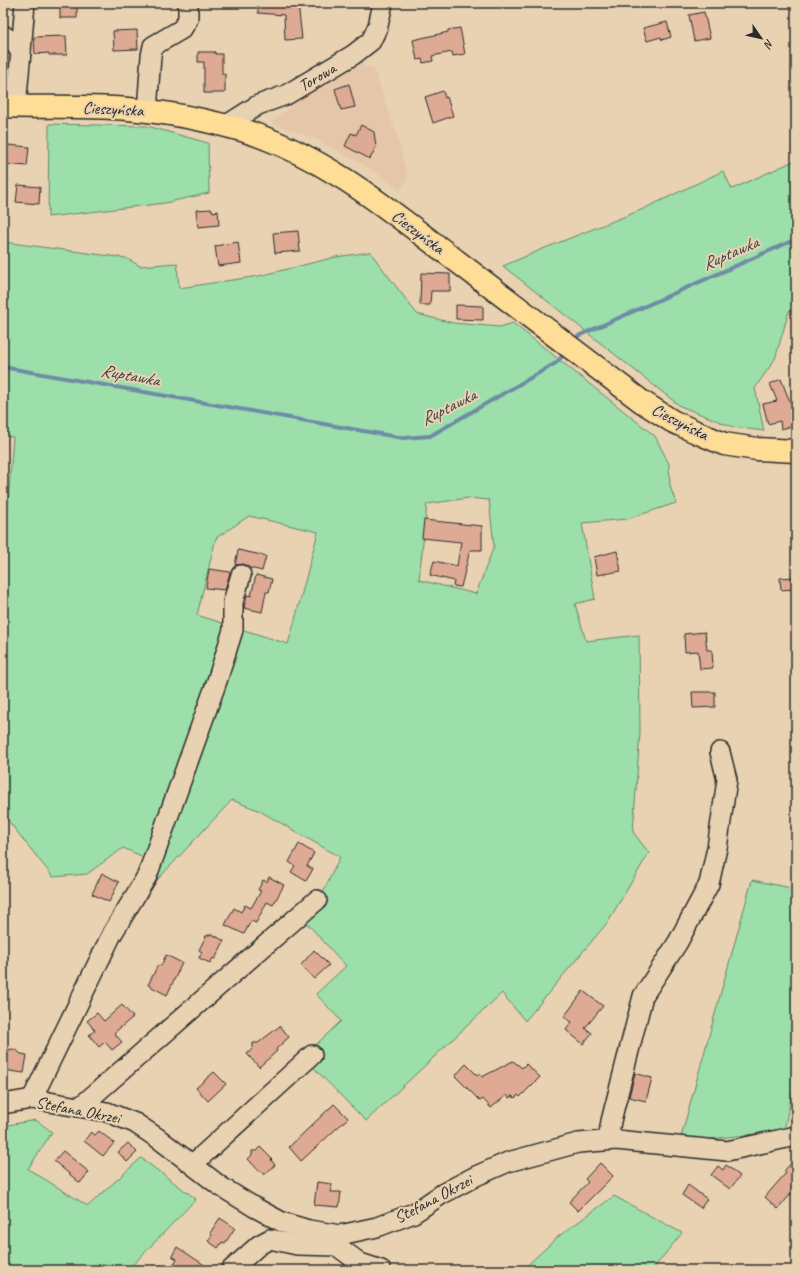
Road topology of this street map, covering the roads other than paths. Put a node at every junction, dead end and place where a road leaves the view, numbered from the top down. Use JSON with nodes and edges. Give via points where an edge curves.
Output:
{"nodes":[{"id":1,"x":25,"y":3,"type":"edge"},
{"id":2,"x":188,"y":3,"type":"edge"},
{"id":3,"x":383,"y":3,"type":"edge"},
{"id":4,"x":3,"y":35,"type":"edge"},
{"id":5,"x":21,"y":52,"type":"junction"},
{"id":6,"x":10,"y":106,"type":"edge"},
{"id":7,"x":147,"y":111,"type":"junction"},
{"id":8,"x":224,"y":126,"type":"junction"},
{"id":9,"x":796,"y":451,"type":"edge"},
{"id":10,"x":241,"y":575,"type":"dead end"},
{"id":11,"x":720,"y":752,"type":"dead end"},
{"id":12,"x":317,"y":900,"type":"dead end"},
{"id":13,"x":312,"y":1055,"type":"dead end"},
{"id":14,"x":32,"y":1099,"type":"junction"},
{"id":15,"x":3,"y":1104,"type":"edge"},
{"id":16,"x":80,"y":1107,"type":"junction"},
{"id":17,"x":796,"y":1136,"type":"edge"},
{"id":18,"x":608,"y":1140,"type":"junction"},
{"id":19,"x":193,"y":1164,"type":"junction"},
{"id":20,"x":338,"y":1241,"type":"junction"},
{"id":21,"x":232,"y":1270,"type":"edge"},
{"id":22,"x":382,"y":1270,"type":"edge"}],
"edges":[{"from":1,"to":5,"type":"street"},
{"from":2,"to":7,"type":"street","via":[[188,19],[182,29],[153,46]]},
{"from":3,"to":8,"type":"street","name":"Torowa","via":[[378,26],[371,41],[353,55],[286,95],[258,105]]},
{"from":4,"to":5,"type":"street"},
{"from":5,"to":6,"type":"street"},
{"from":6,"to":7,"type":"main road","name":"Cieszyńska"},
{"from":7,"to":8,"type":"main road","name":"Cieszyńska"},
{"from":8,"to":9,"type":"main road","name":"Cieszyńska","via":[[274,142],[309,158],[354,185],[400,217],[641,401],[672,421],[724,444]]},
{"from":10,"to":14,"type":"street","via":[[232,602],[233,630],[147,876],[112,934]]},
{"from":11,"to":18,"type":"street","via":[[727,780],[709,884],[678,942],[643,996]]},
{"from":12,"to":16,"type":"street"},
{"from":13,"to":19,"type":"street"},
{"from":14,"to":15,"type":"street","name":"Stefana Okrzei"},
{"from":14,"to":16,"type":"street","name":"Stefana Okrzei"},
{"from":16,"to":19,"type":"street","name":"Stefana Okrzei","via":[[107,1112],[135,1123]]},
{"from":17,"to":18,"type":"street","name":"Stefana Okrzei","via":[[728,1151]]},
{"from":18,"to":20,"type":"street","name":"Stefana Okrzei","via":[[578,1143],[508,1162],[442,1194],[414,1213]]},
{"from":19,"to":20,"type":"street","name":"Stefana Okrzei","via":[[220,1186],[282,1222]]},
{"from":20,"to":21,"type":"street","via":[[297,1245],[270,1239],[259,1245]]},
{"from":20,"to":22,"type":"street","via":[[360,1263]]}]}
